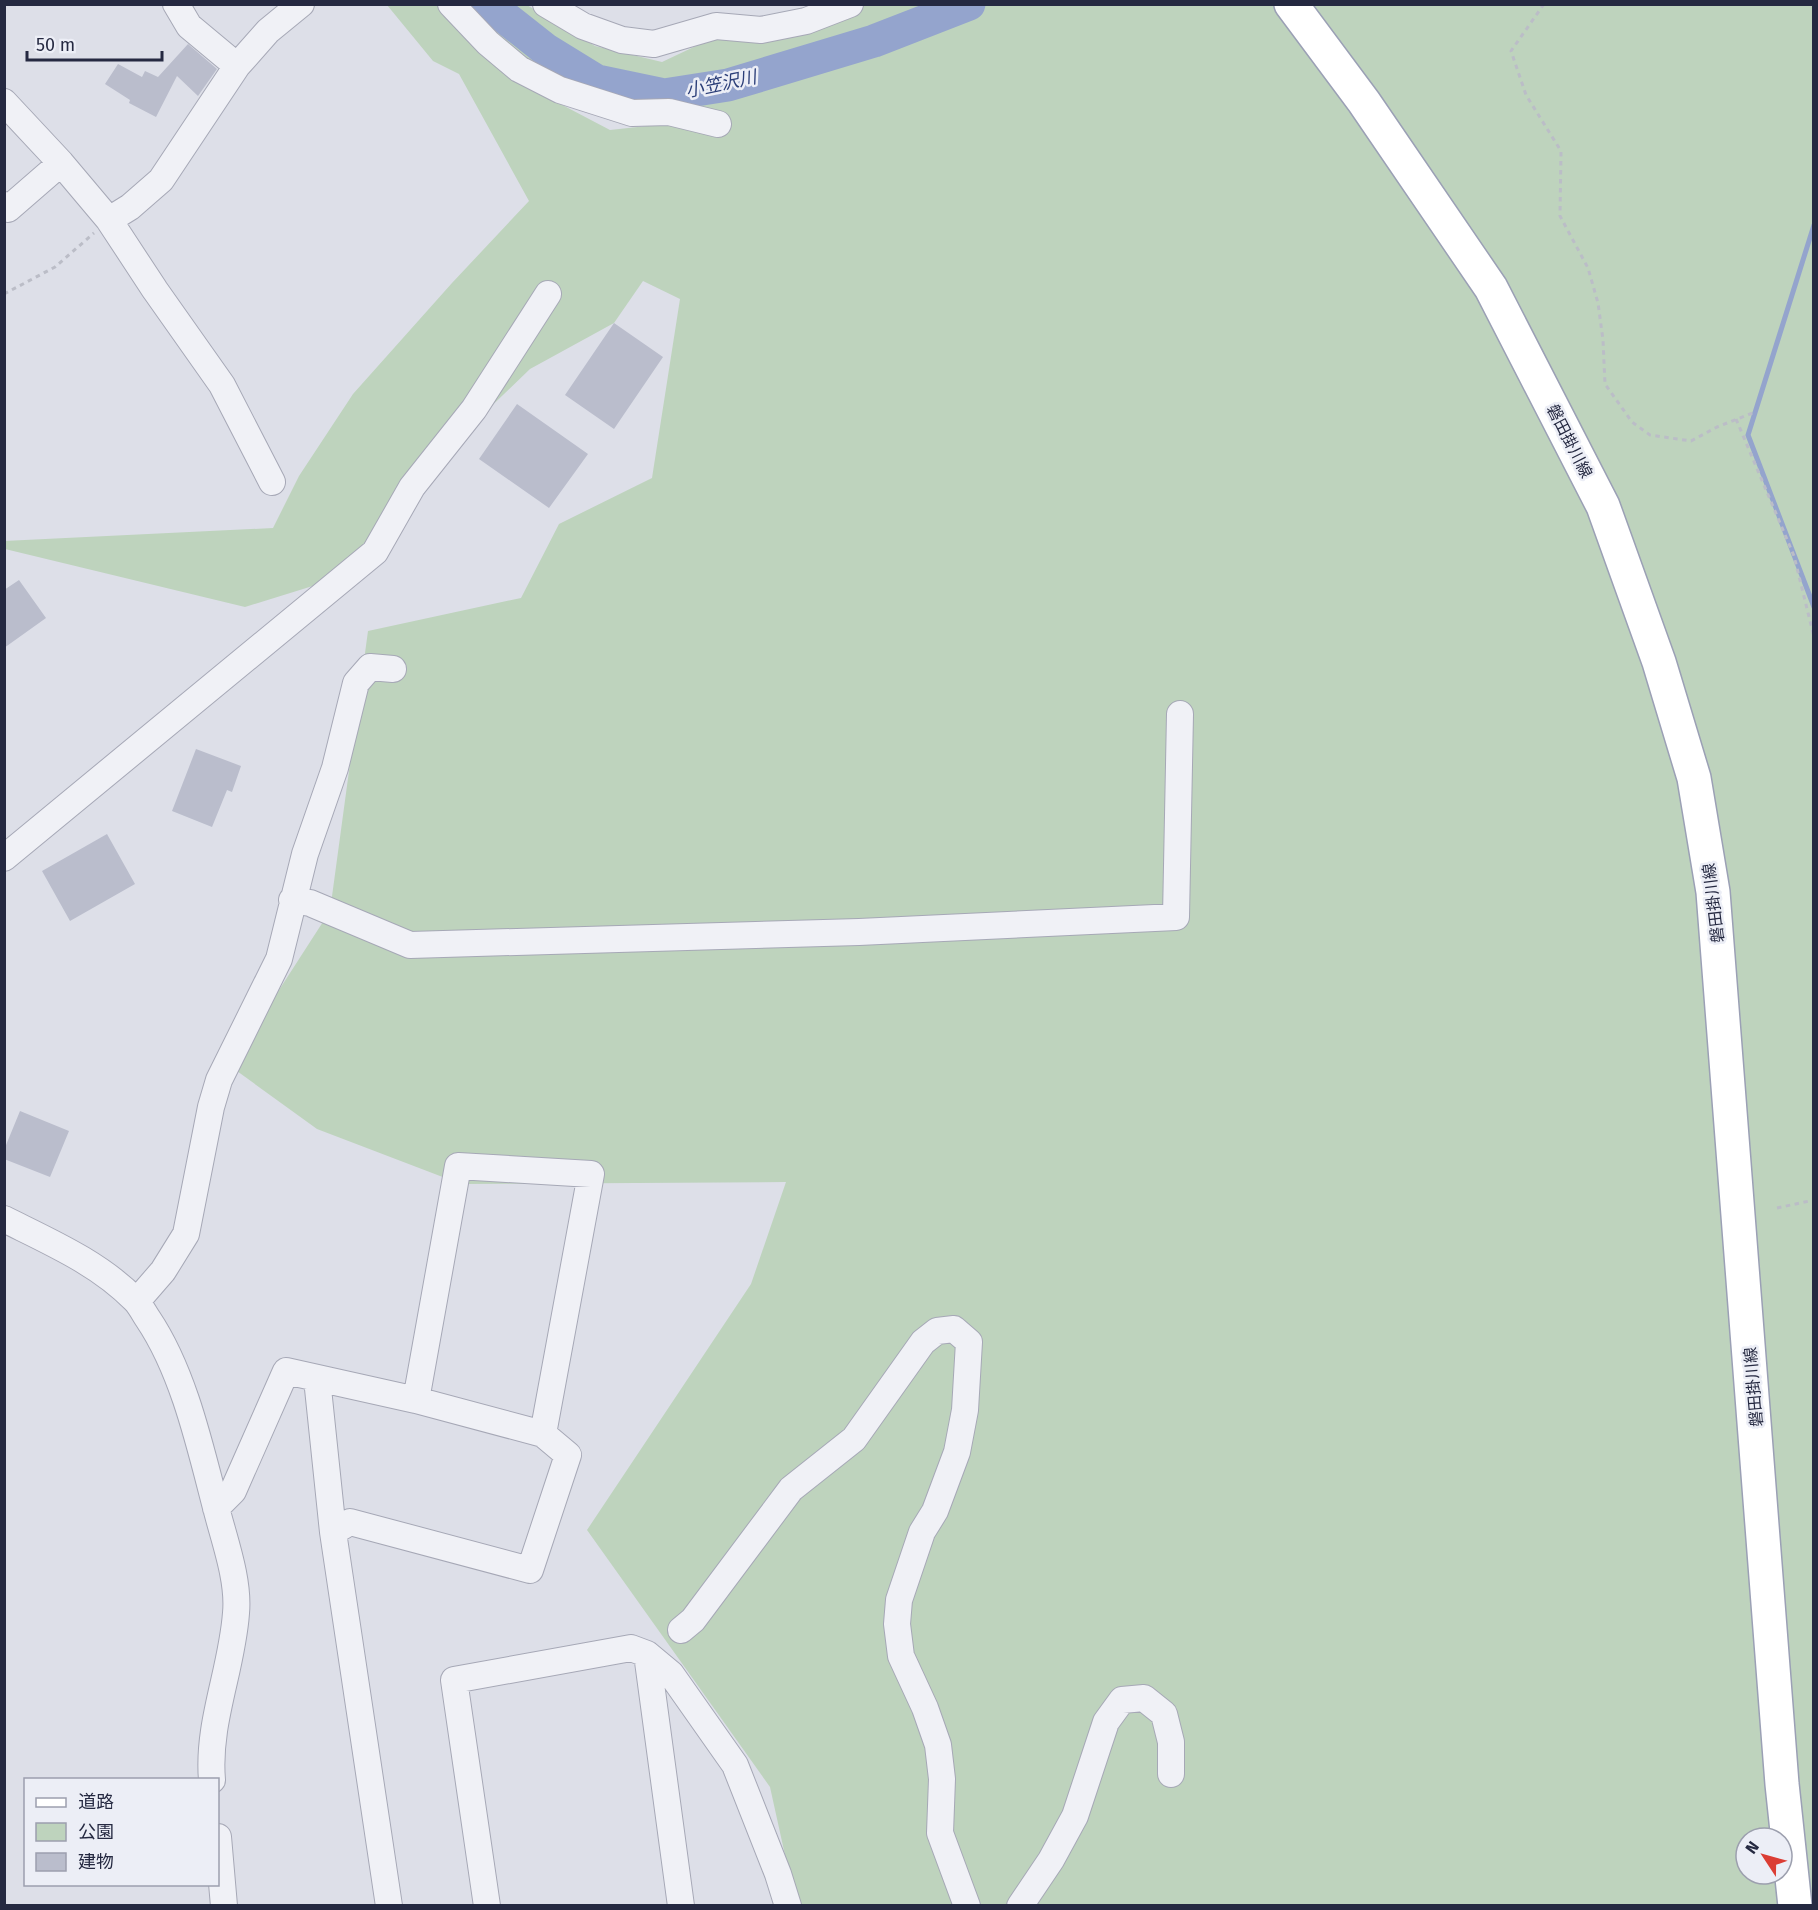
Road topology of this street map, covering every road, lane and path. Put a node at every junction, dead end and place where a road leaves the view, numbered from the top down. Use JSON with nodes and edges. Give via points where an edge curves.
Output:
{"nodes":[{"id":1,"x":176,"y":4,"type":"edge"},
{"id":2,"x":301,"y":4,"type":"edge"},
{"id":3,"x":451,"y":4,"type":"edge"},
{"id":4,"x":546,"y":4,"type":"edge"},
{"id":5,"x":850,"y":4,"type":"edge"},
{"id":6,"x":1291,"y":4,"type":"edge"},
{"id":7,"x":1544,"y":4,"type":"edge"},
{"id":8,"x":237,"y":66,"type":"junction"},
{"id":9,"x":4,"y":102,"type":"edge"},
{"id":10,"x":718,"y":124,"type":"dead end"},
{"id":11,"x":61,"y":163,"type":"junction"},
{"id":12,"x":4,"y":205,"type":"edge"},
{"id":13,"x":109,"y":220,"type":"junction"},
{"id":14,"x":4,"y":294,"type":"edge"},
{"id":15,"x":548,"y":294,"type":"dead end"},
{"id":16,"x":1755,"y":412,"type":"dead end"},
{"id":17,"x":1736,"y":419,"type":"junction"},
{"id":18,"x":272,"y":482,"type":"dead end"},
{"id":19,"x":1814,"y":637,"type":"edge"},
{"id":20,"x":393,"y":669,"type":"dead end"},
{"id":21,"x":1180,"y":714,"type":"dead end"},
{"id":22,"x":4,"y":858,"type":"edge"},
{"id":23,"x":292,"y":900,"type":"junction"},
{"id":24,"x":1814,"y":1200,"type":"edge"},
{"id":25,"x":1777,"y":1209,"type":"dead end"},
{"id":26,"x":4,"y":1219,"type":"edge"},
{"id":27,"x":137,"y":1301,"type":"junction"},
{"id":28,"x":317,"y":1379,"type":"junction"},
{"id":29,"x":416,"y":1400,"type":"junction"},
{"id":30,"x":543,"y":1434,"type":"junction"},
{"id":31,"x":216,"y":1508,"type":"junction"},
{"id":32,"x":333,"y":1532,"type":"junction"},
{"id":33,"x":681,"y":1630,"type":"dead end"},
{"id":34,"x":647,"y":1654,"type":"junction"},
{"id":35,"x":1171,"y":1774,"type":"dead end"},
{"id":36,"x":212,"y":1778,"type":"edge"},
{"id":37,"x":219,"y":1848,"type":"edge"},
{"id":38,"x":224,"y":1905,"type":"edge"},
{"id":39,"x":389,"y":1905,"type":"edge"},
{"id":40,"x":487,"y":1905,"type":"edge"},
{"id":41,"x":681,"y":1905,"type":"edge"},
{"id":42,"x":788,"y":1905,"type":"edge"},
{"id":43,"x":967,"y":1905,"type":"edge"},
{"id":44,"x":1020,"y":1905,"type":"edge"},
{"id":45,"x":1795,"y":1905,"type":"edge"}],
"edges":[{"from":1,"to":8,"type":"street","via":[[189,26]]},
{"from":2,"to":8,"type":"street","via":[[268,31]]},
{"from":3,"to":10,"type":"street","via":[[519,69],[560,90],[632,113],[669,112]]},
{"from":4,"to":5,"type":"street","via":[[583,26],[622,40],[654,44],[716,26],[761,30],[806,21]]},
{"from":6,"to":45,"type":"main road","name":"磐田掛川線","via":[[1364,102],[1491,288],[1603,506],[1659,662],[1694,778],[1713,892],[1782,1784]]},
{"from":7,"to":17,"type":"path","via":[[1511,51],[1526,95],[1561,151],[1560,216],[1592,280],[1603,340],[1605,384],[1632,422],[1650,435],[1691,441]]},
{"from":8,"to":13,"type":"street","via":[[161,180]]},
{"from":9,"to":11,"type":"street"},
{"from":11,"to":12,"type":"street","via":[[8,209]]},
{"from":11,"to":13,"type":"street"},
{"from":13,"to":14,"type":"path","via":[[56,267]]},
{"from":13,"to":18,"type":"street","via":[[222,384]]},
{"from":15,"to":22,"type":"street","via":[[474,409],[412,487],[375,552]]},
{"from":16,"to":17,"type":"path"},
{"from":17,"to":19,"type":"path","via":[[1794,556]]},
{"from":20,"to":23,"type":"street","via":[[370,667],[356,683],[335,768]]},
{"from":21,"to":23,"type":"street","via":[[1176,917],[848,933],[410,945],[310,903]]},
{"from":23,"to":27,"type":"street","via":[[279,959],[219,1080],[186,1234],[163,1271]]},
{"from":24,"to":25,"type":"path"},
{"from":26,"to":27,"type":"street","via":[[98,1268]]},
{"from":27,"to":31,"type":"street","via":[[161,1337],[179,1380]]},
{"from":28,"to":29,"type":"street"},
{"from":28,"to":31,"type":"street","via":[[286,1371],[233,1491]]},
{"from":28,"to":32,"type":"street"},
{"from":29,"to":30,"type":"street"},
{"from":29,"to":30,"type":"street","via":[[458,1166],[591,1174]]},
{"from":30,"to":32,"type":"street","via":[[568,1455],[530,1570],[350,1522]]},
{"from":31,"to":36,"type":"street","via":[[232,1569],[237,1611],[229,1667],[215,1719]]},
{"from":32,"to":39,"type":"street"},
{"from":33,"to":43,"type":"street","via":[[693,1620],[791,1489],[854,1439],[923,1342],[937,1331],[954,1329],[969,1342],[965,1410],[957,1452],[935,1511],[922,1532],[899,1600],[897,1624],[901,1656],[938,1745],[942,1779],[940,1833]]},
{"from":34,"to":40,"type":"street","via":[[631,1648],[454,1680]]},
{"from":34,"to":41,"type":"street"},
{"from":34,"to":42,"type":"street","via":[[671,1674],[735,1765]]},
{"from":35,"to":44,"type":"street","via":[[1171,1742],[1164,1714],[1144,1698],[1122,1700],[1106,1722],[1075,1816]]},
{"from":37,"to":38,"type":"street"}]}
